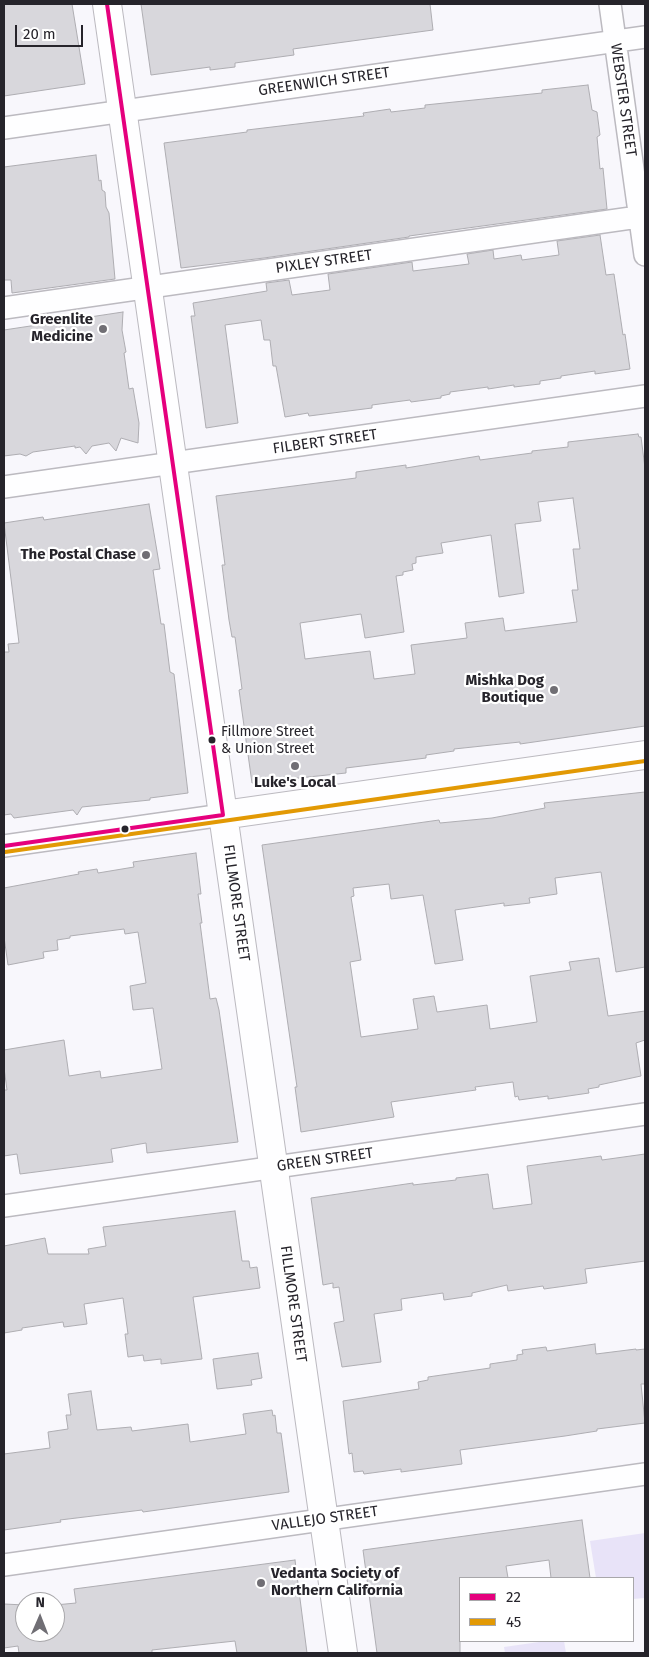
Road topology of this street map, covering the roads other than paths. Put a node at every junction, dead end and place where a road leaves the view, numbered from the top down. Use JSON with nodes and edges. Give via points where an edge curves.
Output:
{"nodes":[{"id":1,"x":107,"y":4,"type":"edge"},
{"id":2,"x":610,"y":4,"type":"edge"},
{"id":3,"x":645,"y":37,"type":"edge"},
{"id":4,"x":615,"y":41,"type":"junction"},
{"id":5,"x":123,"y":111,"type":"junction"},
{"id":6,"x":4,"y":128,"type":"edge"},
{"id":7,"x":643,"y":217,"type":"edge"},
{"id":8,"x":645,"y":255,"type":"edge"},
{"id":9,"x":148,"y":287,"type":"junction"},
{"id":10,"x":4,"y":308,"type":"edge"},
{"id":11,"x":645,"y":396,"type":"edge"},
{"id":12,"x":173,"y":464,"type":"junction"},
{"id":13,"x":4,"y":488,"type":"edge"},
{"id":14,"x":645,"y":755,"type":"edge"},
{"id":15,"x":223,"y":815,"type":"junction"},
{"id":16,"x":4,"y":846,"type":"edge"},
{"id":17,"x":645,"y":1114,"type":"edge"},
{"id":18,"x":273,"y":1167,"type":"junction"},
{"id":19,"x":4,"y":1206,"type":"edge"},
{"id":20,"x":645,"y":1474,"type":"edge"},
{"id":21,"x":324,"y":1519,"type":"junction"},
{"id":22,"x":4,"y":1565,"type":"edge"},
{"id":23,"x":343,"y":1653,"type":"edge"}],
"edges":[{"from":1,"to":5,"type":"street","name":"FILLMORE STREET"},
{"from":2,"to":4,"type":"street","name":"WEBSTER STREET"},
{"from":3,"to":4,"type":"street","name":"GREENWICH STREET"},
{"from":4,"to":5,"type":"street","name":"GREENWICH STREET"},
{"from":4,"to":7,"type":"street","name":"WEBSTER STREET"},
{"from":5,"to":6,"type":"street","name":"GREENWICH STREET"},
{"from":5,"to":9,"type":"street","name":"FILLMORE STREET"},
{"from":7,"to":8,"type":"street","name":"WEBSTER STREET"},
{"from":7,"to":9,"type":"street","name":"PIXLEY STREET"},
{"from":9,"to":10,"type":"street","name":"PIXLEY STREET"},
{"from":9,"to":12,"type":"street","name":"FILLMORE STREET"},
{"from":11,"to":12,"type":"street","name":"FILBERT STREET"},
{"from":12,"to":13,"type":"street","name":"FILBERT STREET"},
{"from":12,"to":15,"type":"street","name":"FILLMORE STREET"},
{"from":14,"to":15,"type":"street"},
{"from":15,"to":16,"type":"street"},
{"from":15,"to":18,"type":"street","name":"FILLMORE STREET"},
{"from":17,"to":18,"type":"street","name":"GREEN STREET"},
{"from":18,"to":19,"type":"street","name":"GREEN STREET"},
{"from":18,"to":21,"type":"street","name":"FILLMORE STREET"},
{"from":20,"to":21,"type":"street","name":"VALLEJO STREET"},
{"from":21,"to":22,"type":"street","name":"VALLEJO STREET"},
{"from":21,"to":23,"type":"street","name":"FILLMORE STREET"}]}
